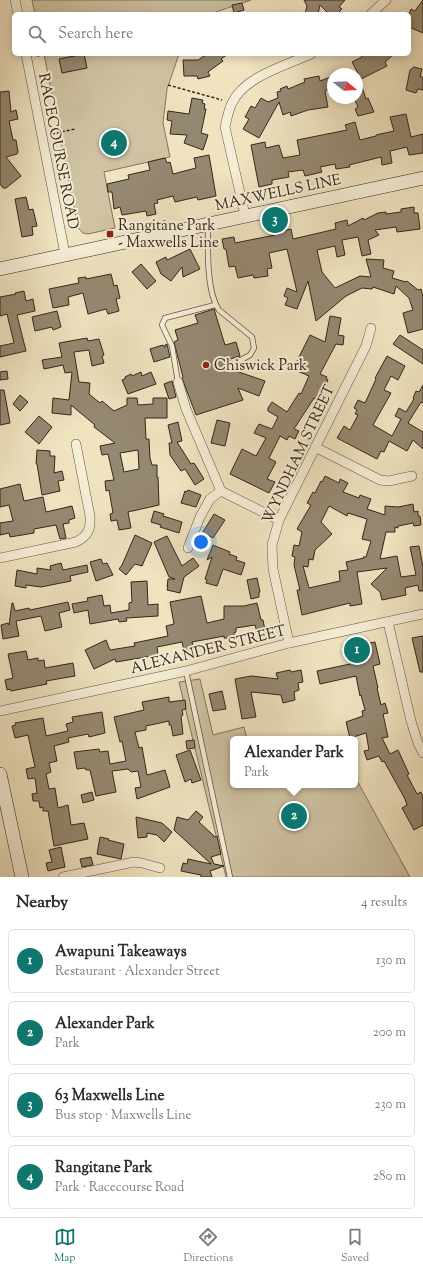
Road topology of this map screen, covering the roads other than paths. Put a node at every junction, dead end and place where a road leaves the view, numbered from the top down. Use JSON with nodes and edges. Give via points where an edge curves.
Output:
{"nodes":[{"id":1,"x":15,"y":0,"type":"edge"},
{"id":2,"x":386,"y":0,"type":"edge"},
{"id":3,"x":18,"y":12,"type":"edge"},
{"id":4,"x":372,"y":12,"type":"edge"},
{"id":5,"x":26,"y":56,"type":"edge"},
{"id":6,"x":306,"y":56,"type":"edge"},
{"id":7,"x":423,"y":178,"type":"edge"},
{"id":8,"x":245,"y":215,"type":"junction"},
{"id":9,"x":208,"y":223,"type":"junction"},
{"id":10,"x":65,"y":254,"type":"junction"},
{"id":11,"x":0,"y":269,"type":"edge"},
{"id":12,"x":215,"y":305,"type":"junction"},
{"id":13,"x":371,"y":328,"type":"dead end"},
{"id":14,"x":239,"y":361,"type":"dead end"},
{"id":15,"x":178,"y":382,"type":"joint"},
{"id":16,"x":76,"y":444,"type":"dead end"},
{"id":17,"x":315,"y":447,"type":"junction"},
{"id":18,"x":412,"y":476,"type":"dead end"},
{"id":19,"x":221,"y":491,"type":"junction"},
{"id":20,"x":279,"y":520,"type":"junction"},
{"id":21,"x":188,"y":548,"type":"dead end"},
{"id":22,"x":0,"y":558,"type":"edge"},
{"id":23,"x":423,"y":614,"type":"edge"},
{"id":24,"x":388,"y":622,"type":"junction"},
{"id":25,"x":289,"y":643,"type":"junction"},
{"id":26,"x":186,"y":671,"type":"junction"},
{"id":27,"x":0,"y":711,"type":"edge"},
{"id":28,"x":423,"y":753,"type":"edge"},
{"id":29,"x":0,"y":774,"type":"edge"},
{"id":30,"x":3,"y":803,"type":"edge"},
{"id":31,"x":160,"y":868,"type":"dead end"},
{"id":32,"x":22,"y":877,"type":"edge"},
{"id":33,"x":63,"y":877,"type":"edge"},
{"id":34,"x":230,"y":877,"type":"edge"}],
"edges":[{"from":1,"to":3,"type":"street"},
{"from":2,"to":4,"type":"street"},
{"from":5,"to":10,"type":"street","name":"RACECOURSE ROAD"},
{"from":6,"to":8,"type":"street","via":[[256,78],[244,87],[232,103],[226,127]]},
{"from":7,"to":8,"type":"main road","name":"MAXWELLS LINE"},
{"from":8,"to":9,"type":"main road","name":"MAXWELLS LINE"},
{"from":9,"to":10,"type":"main road","name":"MAXWELLS LINE"},
{"from":9,"to":12,"type":"lane","via":[[209,274]]},
{"from":10,"to":11,"type":"main road","name":"MAXWELLS LINE"},
{"from":12,"to":14,"type":"lane","via":[[252,337],[254,348],[250,355]]},
{"from":12,"to":15,"type":"lane","via":[[165,318],[162,325],[172,346]]},
{"from":13,"to":17,"type":"street","name":"WYNDHAM STREET","via":[[366,346]]},
{"from":15,"to":19,"type":"street","via":[[186,408]]},
{"from":16,"to":22,"type":"street","via":[[90,516],[91,526],[88,533],[76,542]]},
{"from":17,"to":18,"type":"street","via":[[380,480],[389,481]]},
{"from":17,"to":20,"type":"street","name":"WYNDHAM STREET"},
{"from":19,"to":20,"type":"street"},
{"from":19,"to":21,"type":"street","via":[[210,499]]},
{"from":20,"to":25,"type":"street","name":"WYNDHAM STREET","via":[[272,545],[273,569]]},
{"from":23,"to":24,"type":"street","name":"ALEXANDER STREET"},
{"from":24,"to":25,"type":"street","name":"ALEXANDER STREET"},
{"from":24,"to":28,"type":"street","via":[[411,721]]},
{"from":25,"to":26,"type":"street","name":"ALEXANDER STREET"},
{"from":26,"to":27,"type":"street","name":"ALEXANDER STREET"},
{"from":26,"to":34,"type":"lane"},
{"from":29,"to":30,"type":"main road"},
{"from":30,"to":32,"type":"main road"},
{"from":31,"to":33,"type":"street","via":[[134,862]]}]}
